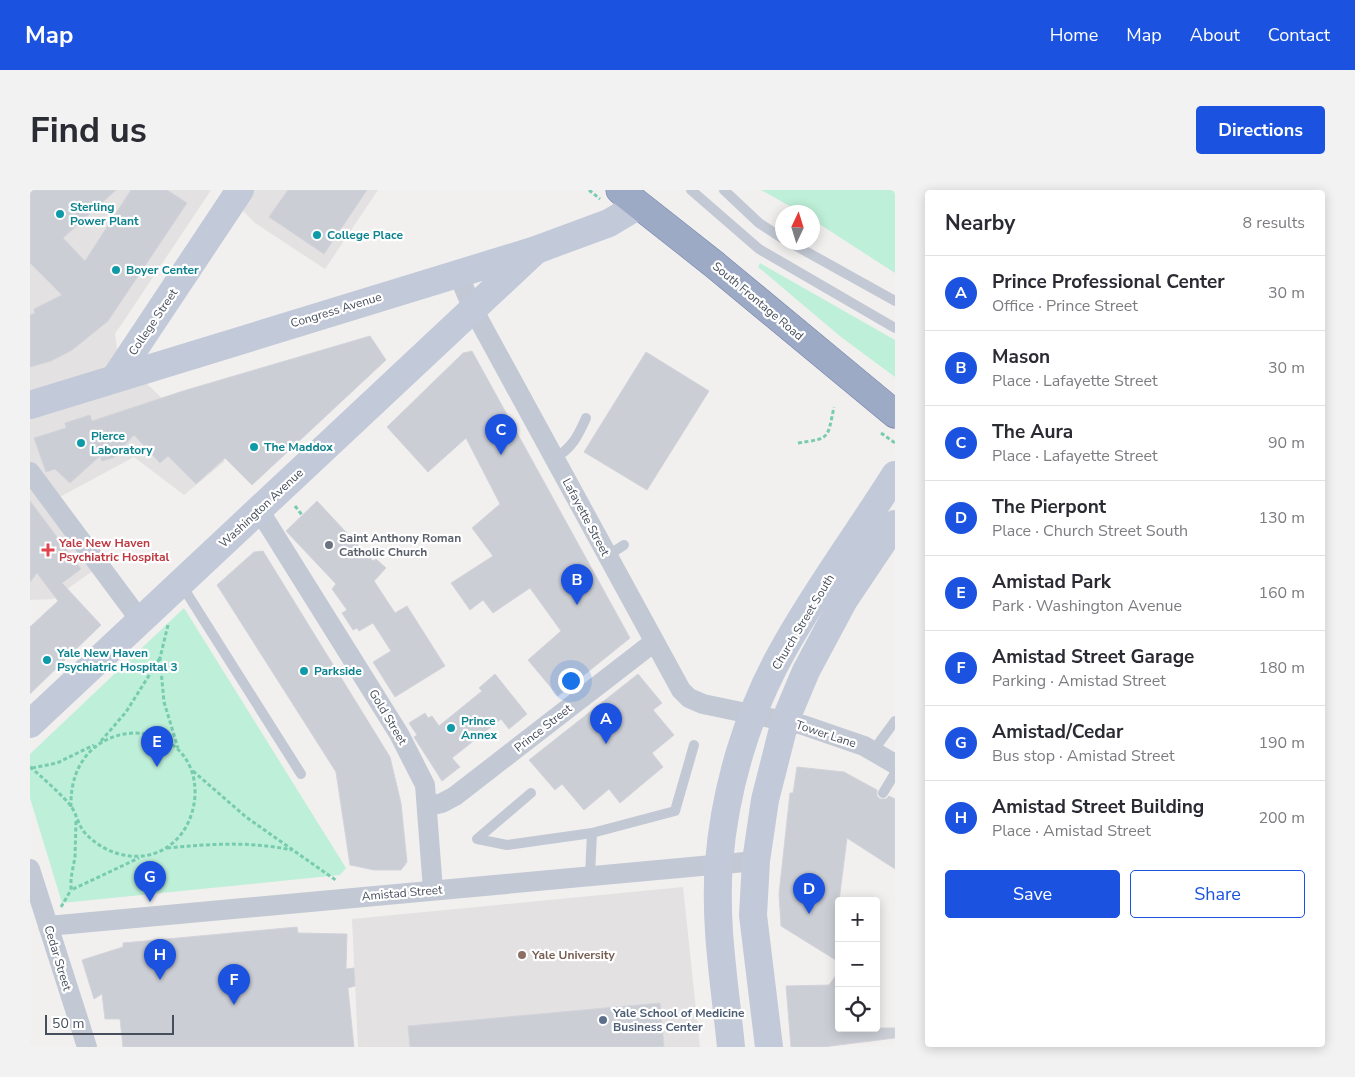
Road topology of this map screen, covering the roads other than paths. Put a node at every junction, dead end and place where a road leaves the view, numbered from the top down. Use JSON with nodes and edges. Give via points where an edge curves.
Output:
{"nodes":[{"id":1,"x":240,"y":190,"type":"edge"},
{"id":2,"x":691,"y":190,"type":"edge"},
{"id":3,"x":724,"y":190,"type":"edge"},
{"id":4,"x":629,"y":198,"type":"edge"},
{"id":5,"x":775,"y":233,"type":"edge"},
{"id":6,"x":536,"y":250,"type":"junction"},
{"id":7,"x":803,"y":250,"type":"edge"},
{"id":8,"x":458,"y":274,"type":"junction"},
{"id":9,"x":895,"y":302,"type":"edge"},
{"id":10,"x":474,"y":309,"type":"junction"},
{"id":11,"x":895,"y":328,"type":"edge"},
{"id":12,"x":115,"y":378,"type":"junction"},
{"id":13,"x":30,"y":405,"type":"edge"},
{"id":14,"x":895,"y":414,"type":"edge"},
{"id":15,"x":586,"y":418,"type":"dead end"},
{"id":16,"x":555,"y":458,"type":"junction"},
{"id":17,"x":30,"y":472,"type":"edge"},
{"id":18,"x":895,"y":475,"type":"edge"},
{"id":19,"x":259,"y":510,"type":"junction"},
{"id":20,"x":895,"y":524,"type":"edge"},
{"id":21,"x":181,"y":583,"type":"junction"},
{"id":22,"x":140,"y":620,"type":"junction"},
{"id":23,"x":654,"y":642,"type":"junction"},
{"id":24,"x":754,"y":714,"type":"junction"},
{"id":25,"x":785,"y":721,"type":"junction"},
{"id":26,"x":895,"y":721,"type":"edge"},
{"id":27,"x":30,"y":724,"type":"edge"},
{"id":28,"x":694,"y":745,"type":"dead end"},
{"id":29,"x":873,"y":751,"type":"junction"},
{"id":30,"x":895,"y":764,"type":"edge"},
{"id":31,"x":895,"y":773,"type":"edge"},
{"id":32,"x":301,"y":774,"type":"dead end"},
{"id":33,"x":531,"y":793,"type":"dead end"},
{"id":34,"x":883,"y":793,"type":"dead end"},
{"id":35,"x":428,"y":806,"type":"junction"},
{"id":36,"x":592,"y":833,"type":"junction"},
{"id":37,"x":756,"y":861,"type":"junction"},
{"id":38,"x":719,"y":863,"type":"junction"},
{"id":39,"x":30,"y":869,"type":"edge"},
{"id":40,"x":590,"y":875,"type":"junction"},
{"id":41,"x":433,"y":890,"type":"junction"},
{"id":42,"x":48,"y":926,"type":"junction"},
{"id":43,"x":722,"y":960,"type":"junction"},
{"id":44,"x":763,"y":994,"type":"junction"},
{"id":45,"x":86,"y":1047,"type":"edge"},
{"id":46,"x":731,"y":1047,"type":"edge"},
{"id":47,"x":768,"y":1047,"type":"edge"}],
"edges":[{"from":1,"to":12,"type":"main road","name":"College Street"},
{"from":2,"to":11,"type":"lane","via":[[759,249]]},
{"from":3,"to":5,"type":"lane"},
{"from":4,"to":6,"type":"main road","name":"Congress Avenue","via":[[609,223]]},
{"from":4,"to":14,"type":"highway","name":"South Frontage Road","via":[[716,265]]},
{"from":6,"to":8,"type":"main road","name":"Congress Avenue"},
{"from":6,"to":10,"type":"main road","name":"Washington Avenue"},
{"from":7,"to":9,"type":"lane"},
{"from":8,"to":10,"type":"street","name":"Lafayette Street"},
{"from":8,"to":12,"type":"main road","name":"Congress Avenue"},
{"from":10,"to":16,"type":"street","name":"Lafayette Street"},
{"from":10,"to":19,"type":"main road","name":"Washington Avenue"},
{"from":12,"to":13,"type":"main road","name":"Congress Avenue"},
{"from":15,"to":16,"type":"lane","via":[[577,440]]},
{"from":16,"to":23,"type":"street","name":"Lafayette Street","via":[[616,550]]},
{"from":17,"to":22,"type":"street"},
{"from":18,"to":24,"type":"main road","name":"Church Street South","via":[[782,651]]},
{"from":19,"to":21,"type":"main road","name":"Washington Avenue"},
{"from":19,"to":35,"type":"street","name":"Gold Street","via":[[399,734],[425,785]]},
{"from":20,"to":25,"type":"main road","name":"Church Street South","via":[[844,600],[806,671]]},
{"from":21,"to":22,"type":"main road","name":"Washington Avenue"},
{"from":21,"to":32,"type":"lane"},
{"from":22,"to":27,"type":"main road","name":"Washington Avenue"},
{"from":23,"to":24,"type":"street","name":"Lafayette Street","via":[[681,690],[689,698]]},
{"from":23,"to":35,"type":"street","name":"Prince Street","via":[[455,796]]},
{"from":24,"to":25,"type":"street","name":"Tower Lane"},
{"from":24,"to":38,"type":"main road","name":"Church Street South","via":[[737,760]]},
{"from":25,"to":29,"type":"street","name":"Tower Lane"},
{"from":25,"to":37,"type":"main road","name":"Church Street South","via":[[765,800]]},
{"from":26,"to":29,"type":"lane"},
{"from":28,"to":36,"type":"lane","via":[[675,812]]},
{"from":29,"to":30,"type":"street","name":"Tower Lane"},
{"from":31,"to":34,"type":"lane"},
{"from":33,"to":36,"type":"lane","via":[[477,839],[507,845]]},
{"from":35,"to":41,"type":"street","name":"Gold Street"},
{"from":36,"to":40,"type":"lane"},
{"from":37,"to":38,"type":"street","name":"Amistad Street"},
{"from":37,"to":44,"type":"main road","name":"Church Street South","via":[[753,915]]},
{"from":38,"to":40,"type":"street","name":"Amistad Street"},
{"from":38,"to":43,"type":"main road","name":"Church Street South","via":[[718,919]]},
{"from":39,"to":42,"type":"street","name":"Cedar Street"},
{"from":40,"to":41,"type":"street","name":"Amistad Street"},
{"from":41,"to":42,"type":"street","name":"Amistad Street"},
{"from":42,"to":45,"type":"street","name":"Cedar Street"},
{"from":43,"to":44,"type":"main road","via":[[741,964]]},
{"from":43,"to":46,"type":"main road","name":"Church Street South"},
{"from":44,"to":47,"type":"main road","name":"Church Street South"}]}
